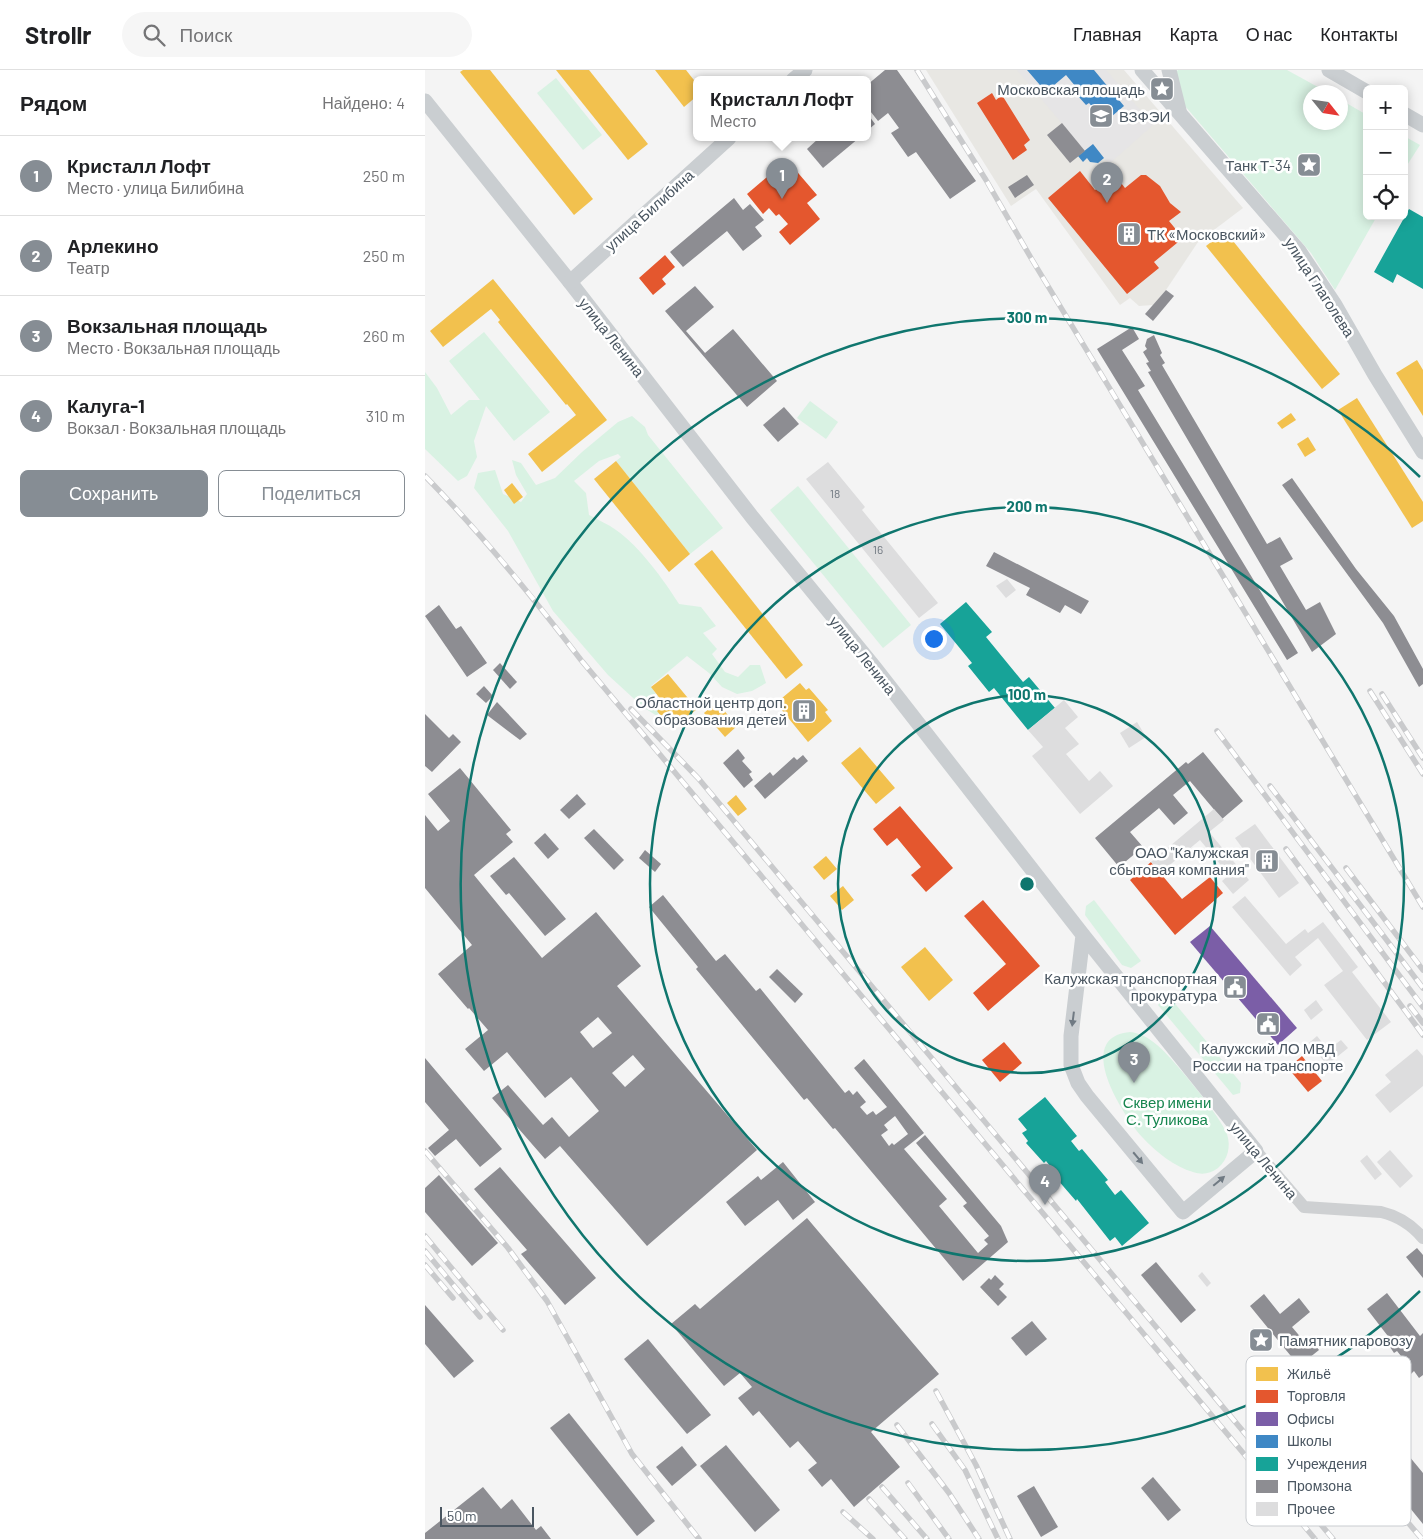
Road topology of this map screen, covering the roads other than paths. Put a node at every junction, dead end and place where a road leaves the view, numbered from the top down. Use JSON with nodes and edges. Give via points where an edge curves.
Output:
{"nodes":[{"id":1,"x":1142,"y":70,"type":"edge"},
{"id":2,"x":1329,"y":70,"type":"edge"},
{"id":3,"x":1172,"y":74,"type":"edge"},
{"id":4,"x":1363,"y":90,"type":"edge"},
{"id":5,"x":425,"y":101,"type":"edge"},
{"id":6,"x":1179,"y":112,"type":"junction"},
{"id":7,"x":1408,"y":116,"type":"edge"},
{"id":8,"x":1423,"y":125,"type":"edge"},
{"id":9,"x":726,"y":141,"type":"edge"},
{"id":10,"x":570,"y":282,"type":"junction"},
{"id":11,"x":1423,"y":452,"type":"edge"},
{"id":12,"x":1083,"y":936,"type":"junction"},
{"id":13,"x":1255,"y":1151,"type":"junction"},
{"id":14,"x":1423,"y":1238,"type":"edge"}],
"edges":[{"from":1,"to":6,"type":"main road"},
{"from":2,"to":4,"type":"main road"},
{"from":3,"to":6,"type":"main road"},
{"from":5,"to":10,"type":"main road","name":"улица Ленина"},
{"from":6,"to":11,"type":"main road","name":"улица Глаголева","via":[[1288,236],[1311,268]]},
{"from":7,"to":8,"type":"main road"},
{"from":9,"to":10,"type":"main road","name":"улица Билибина"},
{"from":10,"to":12,"type":"main road","name":"улица Ленина"},
{"from":12,"to":13,"type":"main road","name":"улица Ленина"},
{"from":12,"to":13,"type":"main road","one_way":true,"via":[[1071,1036],[1071,1065],[1087,1096],[1183,1212]]},
{"from":13,"to":14,"type":"street","name":"улица Ленина","via":[[1304,1207],[1390,1214],[1405,1221]]}]}
